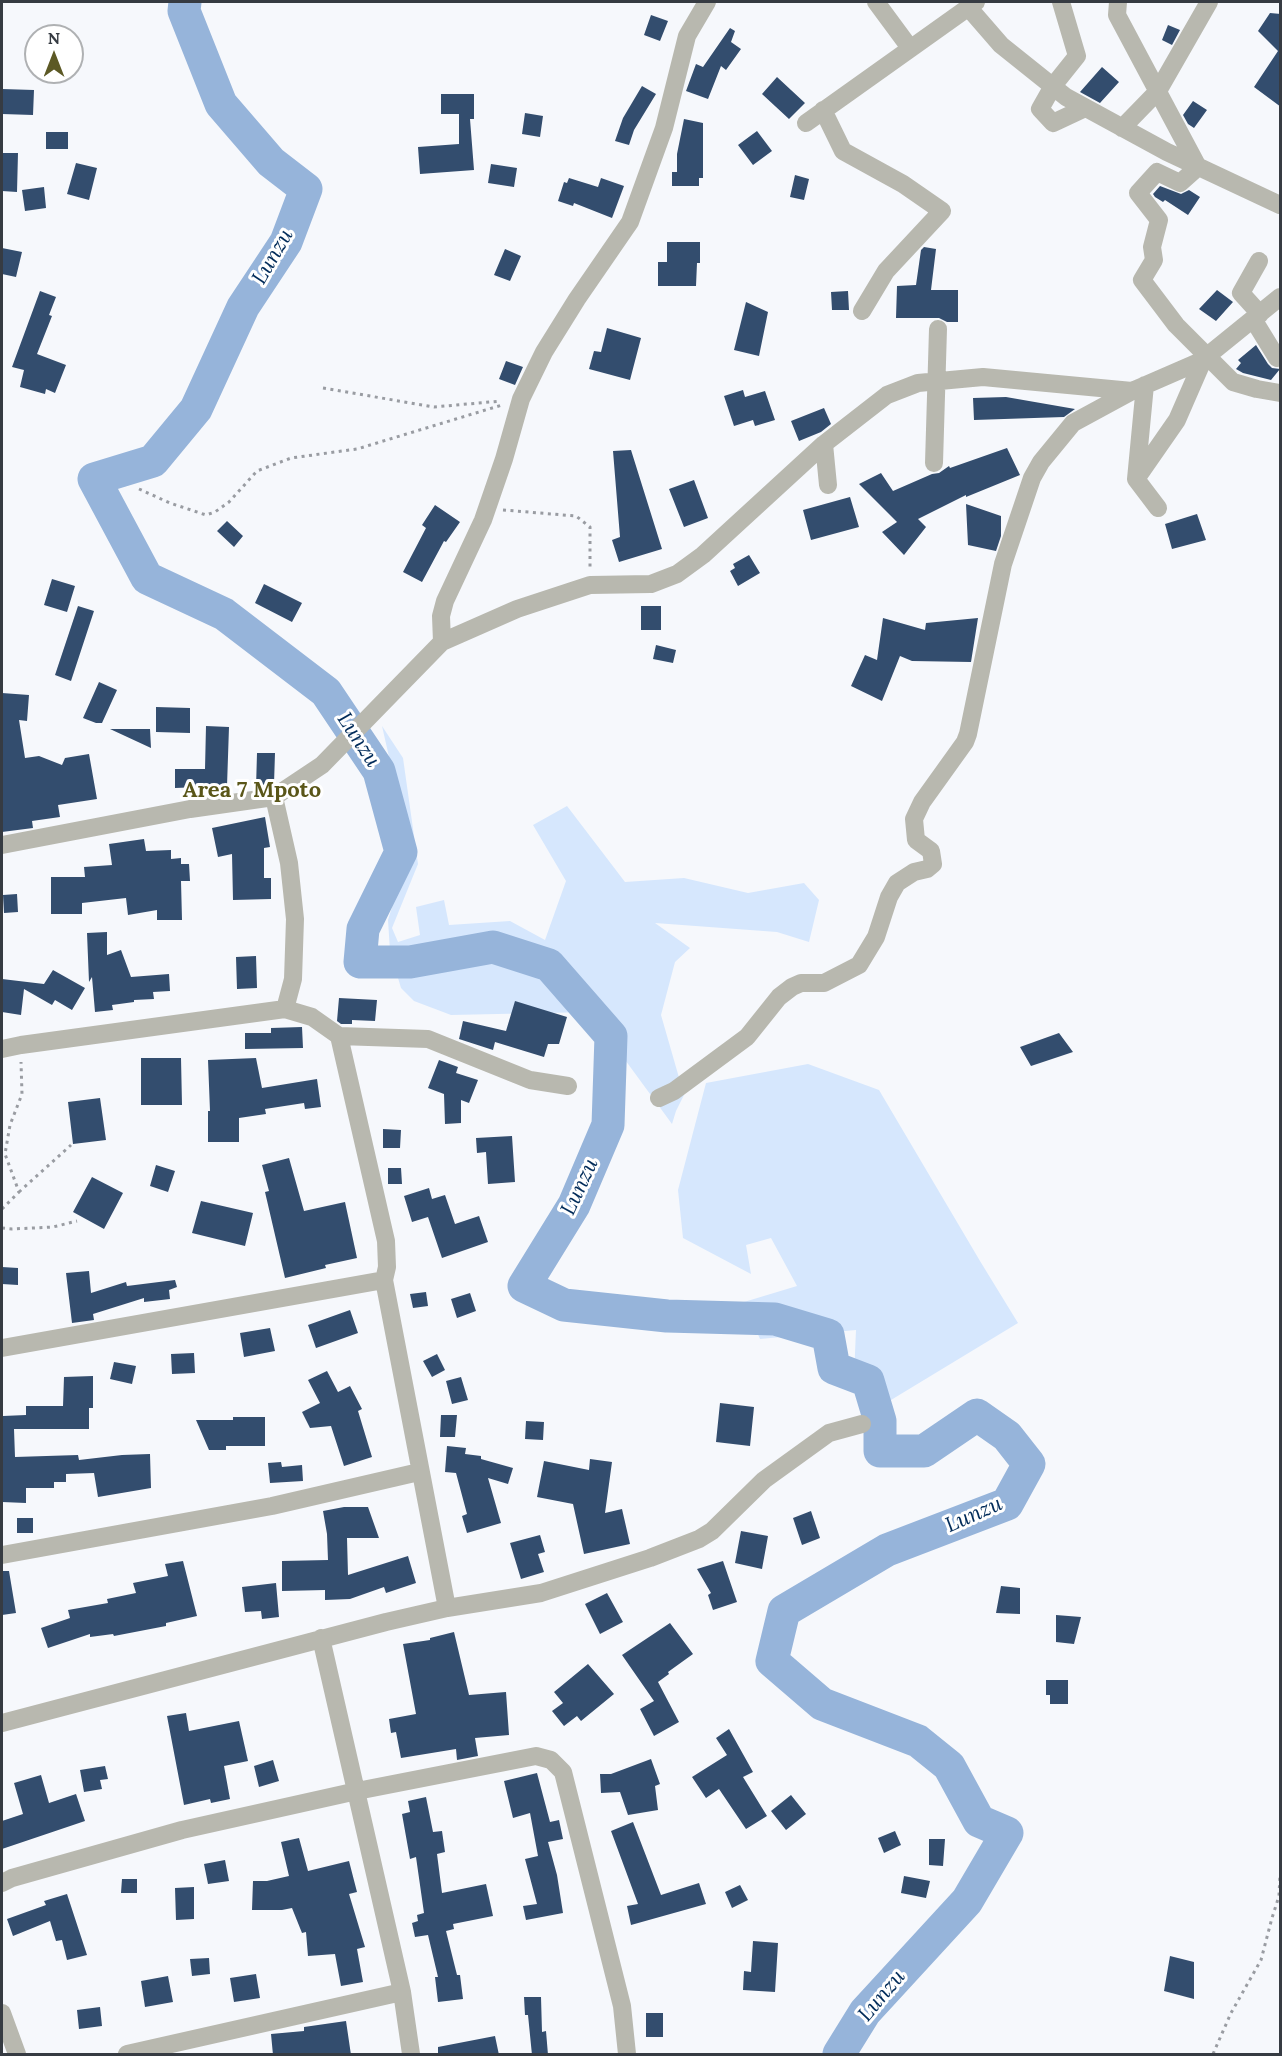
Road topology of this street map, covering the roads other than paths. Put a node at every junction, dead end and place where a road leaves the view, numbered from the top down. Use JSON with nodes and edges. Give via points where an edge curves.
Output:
{"nodes":[{"id":1,"x":707,"y":2,"type":"edge"},
{"id":2,"x":876,"y":2,"type":"edge"},
{"id":3,"x":1061,"y":2,"type":"edge"},
{"id":4,"x":1118,"y":2,"type":"edge"},
{"id":5,"x":1209,"y":2,"type":"edge"},
{"id":6,"x":972,"y":4,"type":"edge"},
{"id":7,"x":910,"y":48,"type":"junction"},
{"id":8,"x":1053,"y":86,"type":"junction"},
{"id":9,"x":1158,"y":91,"type":"junction"},
{"id":10,"x":1085,"y":108,"type":"junction"},
{"id":11,"x":823,"y":110,"type":"junction"},
{"id":12,"x":806,"y":123,"type":"dead end"},
{"id":13,"x":1122,"y":128,"type":"junction"},
{"id":14,"x":1198,"y":167,"type":"junction"},
{"id":15,"x":1281,"y":205,"type":"edge"},
{"id":16,"x":1259,"y":261,"type":"dead end"},
{"id":17,"x":1281,"y":297,"type":"edge"},
{"id":18,"x":862,"y":311,"type":"dead end"},
{"id":19,"x":1256,"y":316,"type":"junction"},
{"id":20,"x":938,"y":329,"type":"dead end"},
{"id":21,"x":1206,"y":357,"type":"junction"},
{"id":22,"x":1277,"y":358,"type":"dead end"},
{"id":23,"x":936,"y":381,"type":"junction"},
{"id":24,"x":1138,"y":388,"type":"junction"},
{"id":25,"x":1281,"y":393,"type":"edge"},
{"id":26,"x":824,"y":444,"type":"junction"},
{"id":27,"x":934,"y":463,"type":"dead end"},
{"id":28,"x":1136,"y":479,"type":"junction"},
{"id":29,"x":828,"y":485,"type":"dead end"},
{"id":30,"x":1158,"y":508,"type":"dead end"},
{"id":31,"x":441,"y":642,"type":"junction"},
{"id":32,"x":274,"y":796,"type":"junction"},
{"id":33,"x":2,"y":846,"type":"edge"},
{"id":34,"x":285,"y":1009,"type":"junction"},
{"id":35,"x":339,"y":1036,"type":"junction"},
{"id":36,"x":2,"y":1049,"type":"edge"},
{"id":37,"x":568,"y":1086,"type":"dead end"},
{"id":38,"x":659,"y":1098,"type":"dead end"},
{"id":39,"x":384,"y":1280,"type":"junction"},
{"id":40,"x":2,"y":1348,"type":"edge"},
{"id":41,"x":862,"y":1424,"type":"dead end"},
{"id":42,"x":419,"y":1472,"type":"junction"},
{"id":43,"x":2,"y":1555,"type":"edge"},
{"id":44,"x":447,"y":1608,"type":"junction"},
{"id":45,"x":321,"y":1638,"type":"junction"},
{"id":46,"x":2,"y":1723,"type":"edge"},
{"id":47,"x":357,"y":1791,"type":"junction"},
{"id":48,"x":2,"y":1883,"type":"edge"},
{"id":49,"x":402,"y":1992,"type":"junction"},
{"id":50,"x":2,"y":2013,"type":"edge"},
{"id":51,"x":17,"y":2055,"type":"edge"},
{"id":52,"x":127,"y":2055,"type":"edge"},
{"id":53,"x":411,"y":2055,"type":"edge"},
{"id":54,"x":627,"y":2055,"type":"edge"}],
"edges":[{"from":1,"to":31,"type":"street","via":[[687,36],[664,128],[630,222],[544,352],[521,399],[487,509],[445,601]]},
{"from":2,"to":7,"type":"street"},
{"from":3,"to":8,"type":"street","via":[[1077,56]]},
{"from":4,"to":9,"type":"street","via":[[1117,15]]},
{"from":5,"to":9,"type":"street"},
{"from":6,"to":7,"type":"street"},
{"from":6,"to":8,"type":"street","via":[[1000,45]]},
{"from":7,"to":11,"type":"street"},
{"from":8,"to":10,"type":"street"},
{"from":8,"to":10,"type":"street","via":[[1040,109],[1053,123]]},
{"from":9,"to":13,"type":"street"},
{"from":9,"to":14,"type":"street"},
{"from":10,"to":13,"type":"street"},
{"from":11,"to":12,"type":"street"},
{"from":11,"to":18,"type":"street","via":[[843,151],[942,211],[886,272]]},
{"from":13,"to":14,"type":"street"},
{"from":14,"to":15,"type":"street"},
{"from":14,"to":21,"type":"street","via":[[1180,183],[1157,172],[1138,193],[1159,220],[1152,247],[1154,260],[1142,280]]},
{"from":16,"to":19,"type":"street","via":[[1241,293]]},
{"from":17,"to":19,"type":"street"},
{"from":19,"to":21,"type":"street"},
{"from":19,"to":22,"type":"street"},
{"from":20,"to":23,"type":"street"},
{"from":21,"to":24,"type":"street"},
{"from":21,"to":25,"type":"street","via":[[1233,382]]},
{"from":21,"to":28,"type":"street","via":[[1177,420]]},
{"from":23,"to":24,"type":"street","via":[[983,377]]},
{"from":23,"to":26,"type":"street","via":[[886,395]]},
{"from":23,"to":27,"type":"street"},
{"from":24,"to":28,"type":"street"},
{"from":24,"to":38,"type":"street","via":[[1073,423],[1032,478],[1003,564],[968,734],[914,819],[916,840],[931,851],[933,864],[897,883],[876,937],[859,964],[824,983],[792,987],[747,1037]]},
{"from":26,"to":29,"type":"street"},
{"from":26,"to":31,"type":"street","via":[[677,574],[651,584],[590,585],[517,609]]},
{"from":28,"to":30,"type":"street"},
{"from":31,"to":32,"type":"street","via":[[322,765]]},
{"from":32,"to":33,"type":"street"},
{"from":32,"to":34,"type":"street","via":[[289,863],[295,919],[293,979]]},
{"from":34,"to":35,"type":"street","via":[[312,1017]]},
{"from":34,"to":36,"type":"street"},
{"from":35,"to":37,"type":"street","via":[[428,1039],[530,1080]]},
{"from":35,"to":39,"type":"street","via":[[386,1241]]},
{"from":39,"to":40,"type":"street"},
{"from":39,"to":42,"type":"street"},
{"from":41,"to":44,"type":"street","via":[[829,1433],[764,1480],[699,1539],[559,1588]]},
{"from":42,"to":43,"type":"street","via":[[272,1506]]},
{"from":42,"to":44,"type":"street"},
{"from":44,"to":45,"type":"street"},
{"from":45,"to":46,"type":"street"},
{"from":45,"to":47,"type":"street"},
{"from":47,"to":48,"type":"street","via":[[182,1830]]},
{"from":47,"to":49,"type":"street"},
{"from":47,"to":54,"type":"street","via":[[536,1756],[559,1766],[622,2006]]},
{"from":49,"to":52,"type":"street"},
{"from":49,"to":53,"type":"street"},
{"from":50,"to":51,"type":"street"}]}
